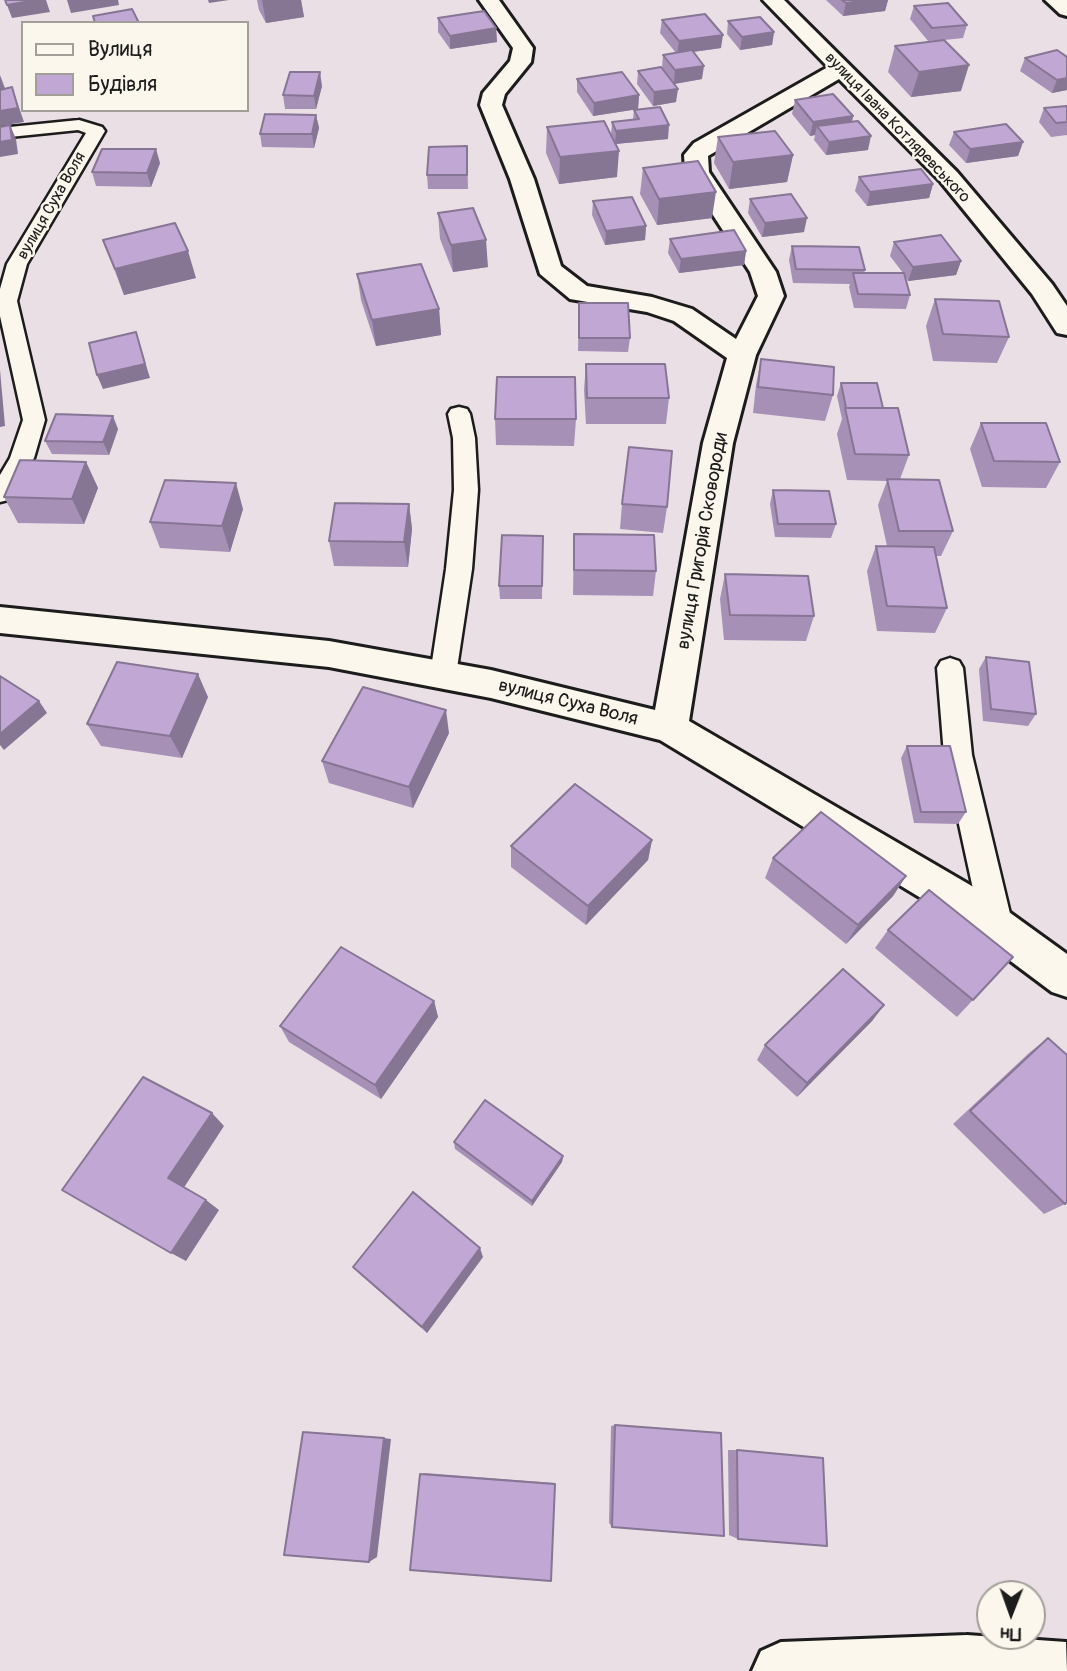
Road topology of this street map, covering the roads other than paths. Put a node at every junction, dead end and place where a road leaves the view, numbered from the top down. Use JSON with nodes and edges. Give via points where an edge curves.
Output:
{"nodes":[{"id":1,"x":489,"y":0,"type":"edge"},
{"id":2,"x":773,"y":0,"type":"edge"},
{"id":3,"x":1055,"y":0,"type":"edge"},
{"id":4,"x":1067,"y":10,"type":"edge"},
{"id":5,"x":840,"y":69,"type":"junction"},
{"id":6,"x":0,"y":133,"type":"edge"},
{"id":7,"x":1067,"y":327,"type":"edge"},
{"id":8,"x":742,"y":355,"type":"junction"},
{"id":9,"x":459,"y":414,"type":"dead end"},
{"id":10,"x":0,"y":494,"type":"edge"},
{"id":11,"x":0,"y":620,"type":"edge"},
{"id":12,"x":950,"y":668,"type":"dead end"},
{"id":13,"x":443,"y":675,"type":"junction"},
{"id":14,"x":670,"y":727,"type":"junction"},
{"id":15,"x":997,"y":926,"type":"junction"},
{"id":16,"x":1067,"y":978,"type":"edge"},
{"id":17,"x":781,"y":1671,"type":"edge"},
{"id":18,"x":1066,"y":1671,"type":"edge"}],
"edges":[{"from":1,"to":8,"type":"street","via":[[523,48],[520,62],[491,105],[522,179],[549,269],[579,293],[683,315]]},
{"from":2,"to":5,"type":"street","name":"вулиця Івана Котляревського"},
{"from":3,"to":4,"type":"street"},
{"from":5,"to":7,"type":"street","name":"вулиця Івана Котляревського","via":[[949,177]]},
{"from":5,"to":8,"type":"street","name":"вулиця Григорія Сковороди","via":[[696,155],[697,172],[763,272],[771,296]]},
{"from":6,"to":10,"type":"lane","name":"вулиця Суха Воля","via":[[79,125],[96,131],[17,264],[7,301],[34,420],[22,458]]},
{"from":8,"to":14,"type":"street","name":"вулиця Григорія Сковороди","via":[[718,443]]},
{"from":9,"to":13,"type":"lane","via":[[466,491],[460,569]]},
{"from":11,"to":13,"type":"street","name":"вулиця Суха Воля","via":[[329,653]]},
{"from":12,"to":15,"type":"lane","via":[[958,755]]},
{"from":13,"to":14,"type":"street","name":"вулиця Суха Воля"},
{"from":14,"to":15,"type":"street","name":"вулиця Суха Воля"},
{"from":15,"to":16,"type":"street","name":"вулиця Суха Воля"},
{"from":17,"to":18,"type":"street","via":[[967,1664]]}]}
